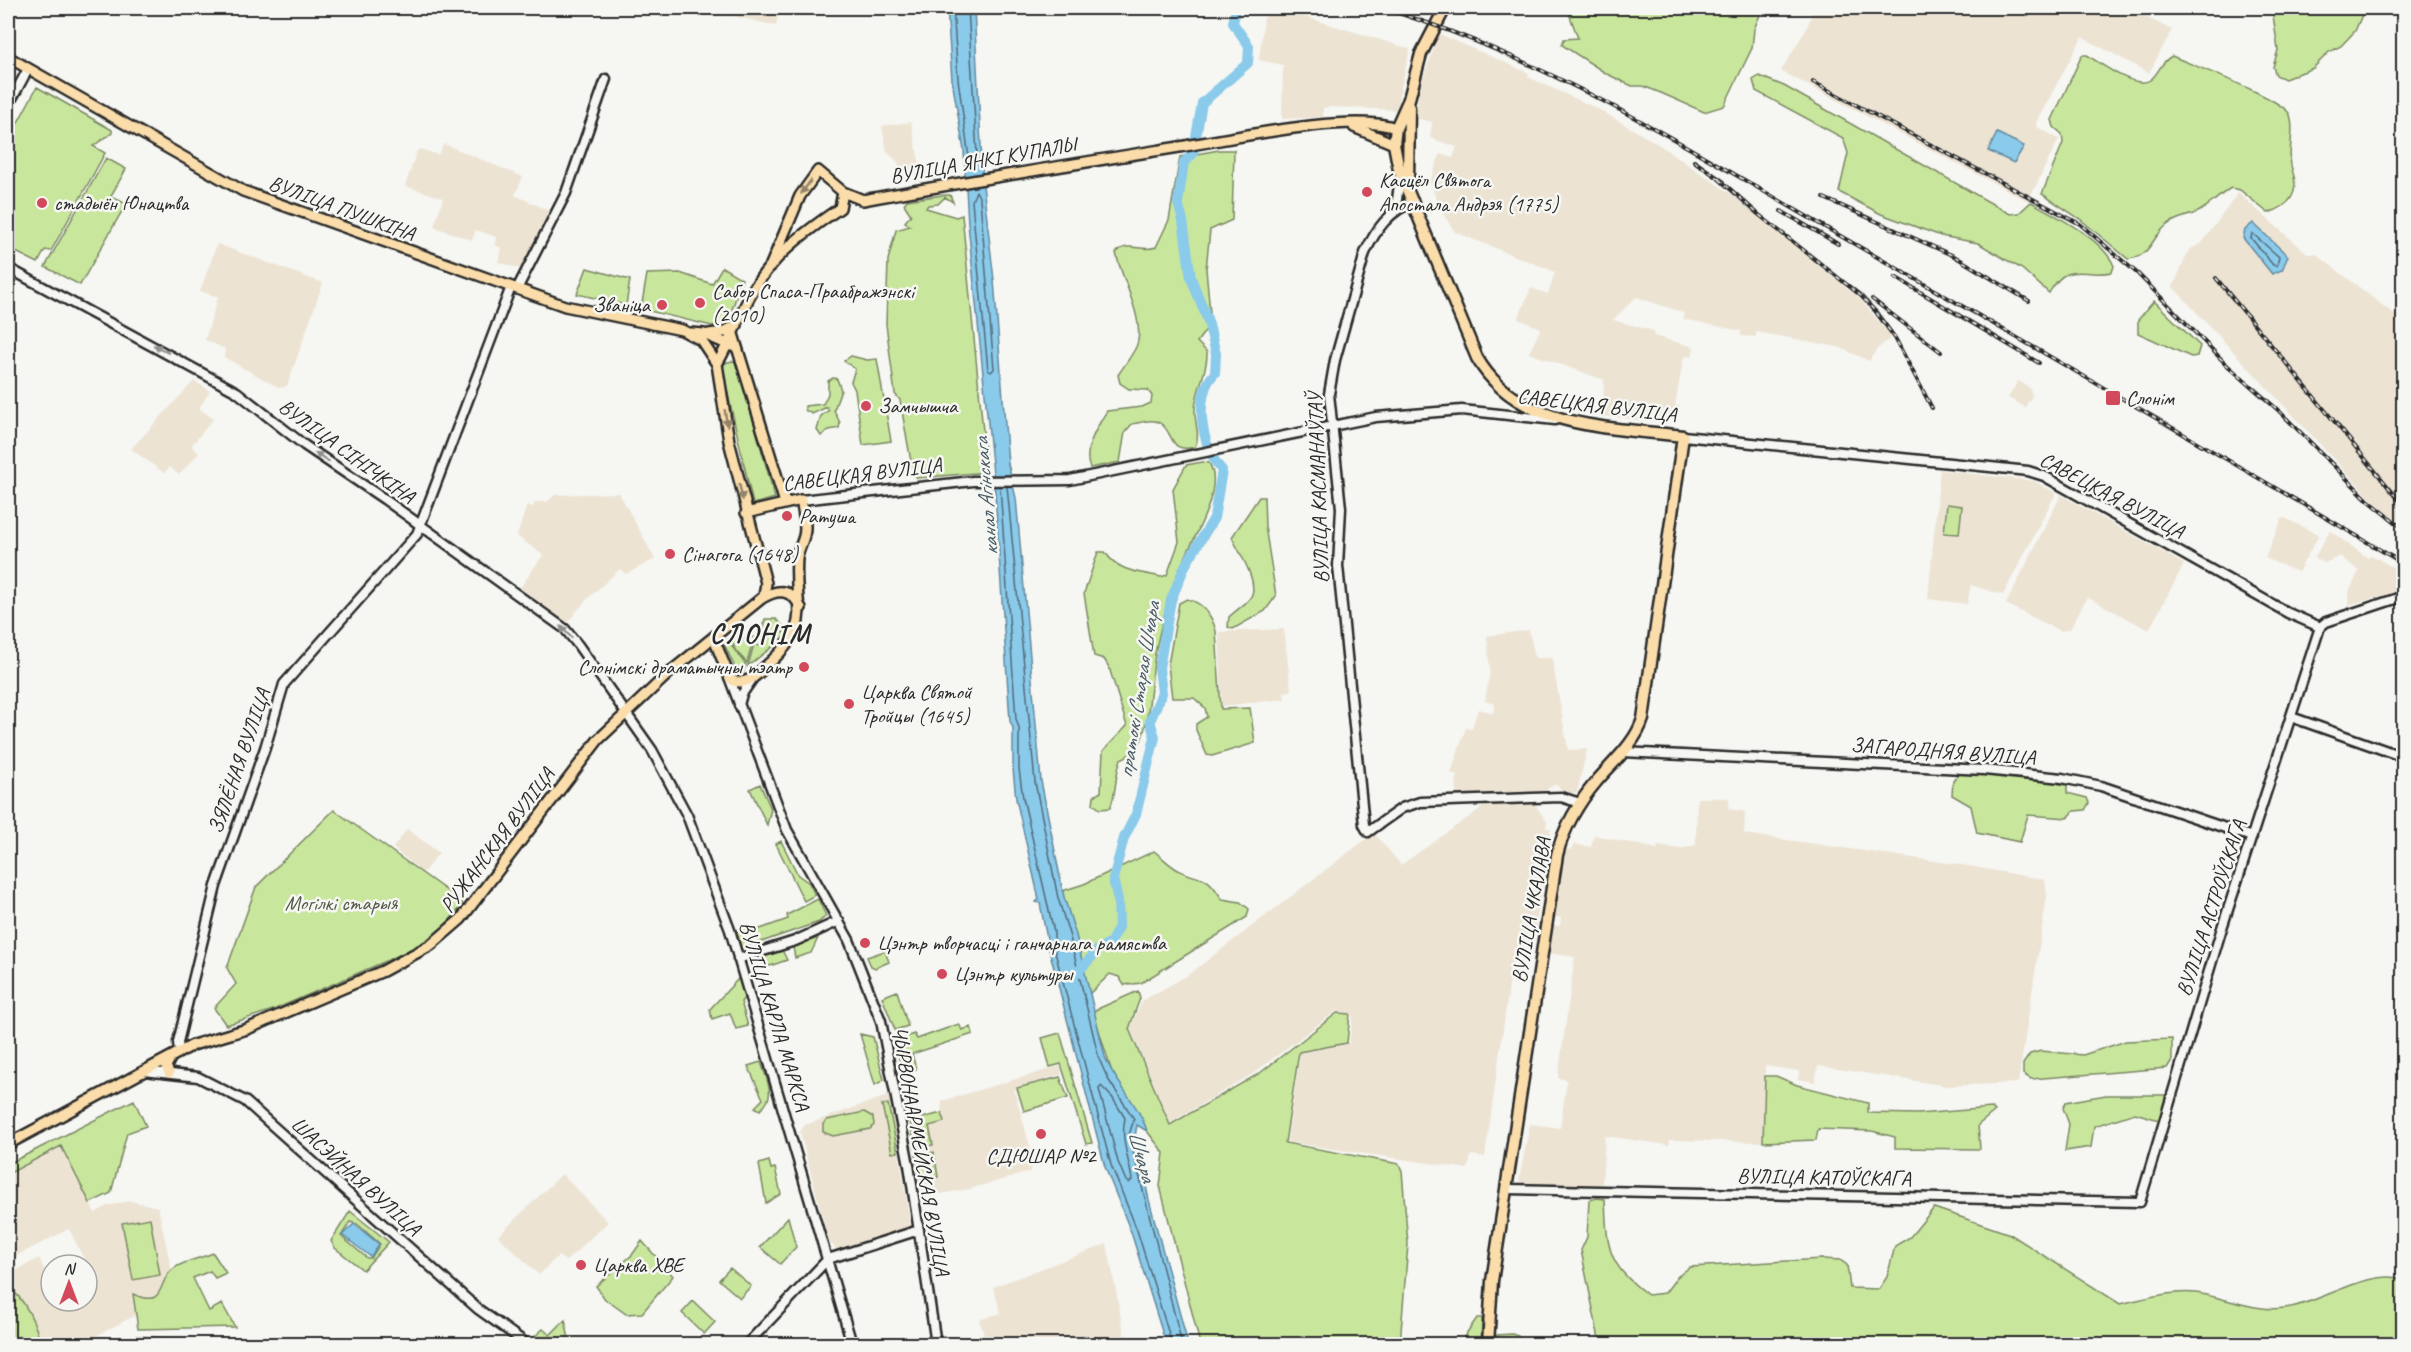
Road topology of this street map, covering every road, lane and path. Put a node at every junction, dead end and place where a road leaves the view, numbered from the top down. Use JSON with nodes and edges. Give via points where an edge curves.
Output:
{"nodes":[{"id":1,"x":1445,"y":8,"type":"edge"},
{"id":2,"x":8,"y":57,"type":"edge"},
{"id":3,"x":28,"y":69,"type":"junction"},
{"id":4,"x":606,"y":79,"type":"dead end"},
{"id":5,"x":1409,"y":99,"type":"junction"},
{"id":6,"x":8,"y":106,"type":"edge"},
{"id":7,"x":1403,"y":114,"type":"junction"},
{"id":8,"x":1373,"y":123,"type":"junction"},
{"id":9,"x":1346,"y":124,"type":"junction"},
{"id":10,"x":1396,"y":128,"type":"junction"},
{"id":11,"x":1409,"y":137,"type":"junction"},
{"id":12,"x":1394,"y":144,"type":"junction"},
{"id":13,"x":1400,"y":170,"type":"junction"},
{"id":14,"x":1408,"y":188,"type":"junction"},
{"id":15,"x":843,"y":192,"type":"junction"},
{"id":16,"x":863,"y":200,"type":"junction"},
{"id":17,"x":1414,"y":202,"type":"junction"},
{"id":18,"x":840,"y":207,"type":"junction"},
{"id":19,"x":1388,"y":218,"type":"junction"},
{"id":20,"x":787,"y":223,"type":"junction"},
{"id":21,"x":799,"y":236,"type":"junction"},
{"id":22,"x":770,"y":267,"type":"junction"},
{"id":23,"x":8,"y":268,"type":"edge"},
{"id":24,"x":514,"y":288,"type":"junction"},
{"id":25,"x":735,"y":329,"type":"junction"},
{"id":26,"x":703,"y":337,"type":"junction"},
{"id":27,"x":732,"y":346,"type":"junction"},
{"id":28,"x":718,"y":362,"type":"junction"},
{"id":29,"x":743,"y":363,"type":"junction"},
{"id":30,"x":1515,"y":399,"type":"junction"},
{"id":31,"x":1514,"y":414,"type":"junction"},
{"id":32,"x":1564,"y":421,"type":"junction"},
{"id":33,"x":1331,"y":426,"type":"junction"},
{"id":34,"x":1683,"y":436,"type":"junction"},
{"id":35,"x":801,"y":500,"type":"junction"},
{"id":36,"x":785,"y":502,"type":"junction"},
{"id":37,"x":746,"y":513,"type":"junction"},
{"id":38,"x":421,"y":527,"type":"junction"},
{"id":39,"x":2403,"y":596,"type":"edge"},
{"id":40,"x":764,"y":597,"type":"junction"},
{"id":41,"x":801,"y":608,"type":"junction"},
{"id":42,"x":2320,"y":627,"type":"junction"},
{"id":43,"x":714,"y":639,"type":"junction"},
{"id":44,"x":729,"y":676,"type":"junction"},
{"id":45,"x":753,"y":678,"type":"junction"},
{"id":46,"x":739,"y":705,"type":"junction"},
{"id":47,"x":626,"y":713,"type":"junction"},
{"id":48,"x":2291,"y":717,"type":"junction"},
{"id":49,"x":1623,"y":752,"type":"junction"},
{"id":50,"x":2403,"y":757,"type":"edge"},
{"id":51,"x":1580,"y":803,"type":"junction"},
{"id":52,"x":2252,"y":837,"type":"junction"},
{"id":53,"x":839,"y":921,"type":"junction"},
{"id":54,"x":738,"y":959,"type":"junction"},
{"id":55,"x":176,"y":1054,"type":"junction"},
{"id":56,"x":144,"y":1071,"type":"junction"},
{"id":57,"x":169,"y":1073,"type":"junction"},
{"id":58,"x":8,"y":1144,"type":"edge"},
{"id":59,"x":1507,"y":1190,"type":"junction"},
{"id":60,"x":2140,"y":1202,"type":"joint"},
{"id":61,"x":919,"y":1230,"type":"junction"},
{"id":62,"x":828,"y":1259,"type":"junction"},
{"id":63,"x":525,"y":1344,"type":"edge"},
{"id":64,"x":747,"y":1344,"type":"edge"},
{"id":65,"x":852,"y":1344,"type":"edge"},
{"id":66,"x":936,"y":1344,"type":"edge"},
{"id":67,"x":1488,"y":1344,"type":"edge"}],
"edges":[{"from":1,"to":5,"type":"highway","via":[[1420,54]]},
{"from":2,"to":3,"type":"main road","name":"ВУЛІЦА ПУШКІНА"},
{"from":3,"to":6,"type":"street"},
{"from":3,"to":24,"type":"main road","name":"ВУЛІЦА ПУШКІНА","via":[[243,191]]},
{"from":4,"to":24,"type":"street","via":[[566,193]]},
{"from":5,"to":7,"type":"highway"},
{"from":5,"to":11,"type":"highway"},
{"from":7,"to":8,"type":"main road","via":[[1394,120]]},
{"from":7,"to":10,"type":"highway"},
{"from":8,"to":9,"type":"main road","name":"ВУЛІЦА ЯНКІ КУПАЛЫ"},
{"from":8,"to":10,"type":"main road","name":"ВУЛІЦА ЯНКІ КУПАЛЫ"},
{"from":9,"to":12,"type":"main road","name":"ВУЛІЦА ЯНКІ КУПАЛЫ"},
{"from":9,"to":16,"type":"main road","name":"ВУЛІЦА ЯНКІ КУПАЛЫ","via":[[1175,147]]},
{"from":10,"to":11,"type":"highway"},
{"from":10,"to":12,"type":"highway"},
{"from":11,"to":12,"type":"highway","via":[[1402,147]]},
{"from":11,"to":14,"type":"highway"},
{"from":12,"to":13,"type":"highway"},
{"from":13,"to":14,"type":"highway"},
{"from":13,"to":19,"type":"street","via":[[1397,200]]},
{"from":14,"to":17,"type":"highway"},
{"from":15,"to":16,"type":"main road","name":"ВУЛІЦА ЯНКІ КУПАЛЫ"},
{"from":15,"to":18,"type":"main road"},
{"from":15,"to":20,"type":"main road","name":"ВУЛІЦА ЯНКІ КУПАЛЫ","one_way":true,"via":[[818,171]]},
{"from":16,"to":18,"type":"main road"},
{"from":17,"to":19,"type":"street","name":"ВУЛІЦА КАСМАНАЎТАЎ"},
{"from":17,"to":30,"type":"highway","via":[[1477,358],[1492,380]]},
{"from":18,"to":21,"type":"main road"},
{"from":19,"to":33,"type":"street","name":"ВУЛІЦА КАСМАНАЎТАЎ","via":[[1365,253],[1335,360],[1329,393]]},
{"from":20,"to":21,"type":"main road","via":[[791,232]]},
{"from":20,"to":22,"type":"main road"},
{"from":21,"to":22,"type":"main road"},
{"from":22,"to":25,"type":"main road","via":[[750,294]]},
{"from":38,"to":23,"type":"street","name":"ВУЛІЦА СІНІЧКІНА","one_way":true,"via":[[304,445],[237,392]]},
{"from":24,"to":26,"type":"main road","name":"ВУЛІЦА ПУШКІНА","via":[[565,306]]},
{"from":24,"to":38,"type":"street"},
{"from":25,"to":26,"type":"main road"},
{"from":25,"to":27,"type":"main road"},
{"from":26,"to":27,"type":"main road","via":[[713,345]]},
{"from":26,"to":28,"type":"main road","name":"ВУЛІЦА ПУШКІНА"},
{"from":27,"to":28,"type":"main road"},
{"from":27,"to":29,"type":"main road"},
{"from":28,"to":29,"type":"main road","via":[[732,357]]},
{"from":28,"to":37,"type":"main road","one_way":true,"via":[[729,441]]},
{"from":29,"to":36,"type":"main road"},
{"from":30,"to":31,"type":"street"},
{"from":30,"to":32,"type":"highway"},
{"from":31,"to":32,"type":"street","name":"САВЕЦКАЯ ВУЛІЦА"},
{"from":31,"to":33,"type":"street","name":"САВЕЦКАЯ ВУЛІЦА","via":[[1425,412]]},
{"from":32,"to":34,"type":"highway","name":"САВЕЦКАЯ ВУЛІЦА"},
{"from":33,"to":35,"type":"street","name":"САВЕЦКАЯ ВУЛІЦА","via":[[1070,480],[973,481]]},
{"from":33,"to":51,"type":"street","name":"ВУЛІЦА КАСМАНАЎТАЎ","via":[[1341,508],[1338,566],[1342,611],[1363,821],[1368,832],[1402,808],[1431,800],[1561,797]]},
{"from":34,"to":42,"type":"street","name":"САВЕЦКАЯ ВУЛІЦА","via":[[2038,474],[2288,614]]},
{"from":34,"to":49,"type":"highway","name":"ВУЛІЦА ЧКАЛАВА","via":[[1643,719],[1635,738]]},
{"from":35,"to":36,"type":"main road","name":"САВЕЦКАЯ ВУЛІЦА"},
{"from":35,"to":41,"type":"main road","via":[[805,530],[797,558]]},
{"from":36,"to":37,"type":"main road","name":"САВЕЦКАЯ ВУЛІЦА"},
{"from":37,"to":40,"type":"main road","via":[[766,584]]},
{"from":47,"to":38,"type":"street","name":"ВУЛІЦА СІНІЧКІНА","one_way":true,"via":[[565,629]]},
{"from":38,"to":55,"type":"street","name":"ЗЯЛЁНАЯ ВУЛІЦА","via":[[284,684],[213,895]]},
{"from":39,"to":42,"type":"street"},
{"from":40,"to":41,"type":"main road","via":[[776,590],[787,592]]},
{"from":40,"to":43,"type":"main road","name":"РУЖАНСКАЯ ВУЛІЦА"},
{"from":41,"to":45,"type":"main road","via":[[783,651]]},
{"from":42,"to":48,"type":"street","name":"ВУЛІЦА АСТРОЎСКАГА"},
{"from":43,"to":44,"type":"main road","name":"ЧЫРВОНААРМЕЙСКАЯ ВУЛІЦА"},
{"from":43,"to":47,"type":"main road","name":"РУЖАНСКАЯ ВУЛІЦА"},
{"from":44,"to":45,"type":"main road","via":[[737,682]]},
{"from":44,"to":46,"type":"street","name":"ЧЫРВОНААРМЕЙСКАЯ ВУЛІЦА"},
{"from":45,"to":46,"type":"street"},
{"from":46,"to":53,"type":"street","name":"ЧЫРВОНААРМЕЙСКАЯ ВУЛІЦА","via":[[787,830]]},
{"from":47,"to":54,"type":"street","name":"ВУЛІЦА КАРЛА МАРКСА","via":[[669,777],[687,815]]},
{"from":47,"to":55,"type":"main road","name":"РУЖАНСКАЯ ВУЛІЦА","via":[[576,767],[450,931],[383,971],[247,1029],[197,1043]]},
{"from":48,"to":50,"type":"street"},
{"from":48,"to":52,"type":"street","name":"ВУЛІЦА АСТРОЎСКАГА"},
{"from":49,"to":51,"type":"highway","name":"ВУЛІЦА ЧКАЛАВА"},
{"from":49,"to":52,"type":"street","name":"ЗАГАРОДНЯЯ ВУЛІЦА","via":[[1984,770],[2062,778],[2101,786]]},
{"from":51,"to":59,"type":"highway","name":"ВУЛІЦА ЧКАЛАВА","via":[[1557,855]]},
{"from":52,"to":60,"type":"street","name":"ВУЛІЦА АСТРОЎСКАГА"},
{"from":53,"to":54,"type":"street","via":[[795,941]]},
{"from":53,"to":61,"type":"street","name":"ЧЫРВОНААРМЕЙСКАЯ ВУЛІЦА","via":[[868,984],[886,1041]]},
{"from":54,"to":62,"type":"street","name":"ВУЛІЦА КАРЛА МАРКСА"},
{"from":55,"to":56,"type":"main road","name":"РУЖАНСКАЯ ВУЛІЦА"},
{"from":55,"to":57,"type":"main road","via":[[166,1066]]},
{"from":56,"to":57,"type":"street","name":"ШАСЭЙНАЯ ВУЛІЦА"},
{"from":56,"to":58,"type":"main road","name":"РУЖАНСКАЯ ВУЛІЦА"},
{"from":57,"to":63,"type":"street","name":"ШАСЭЙНАЯ ВУЛІЦА","via":[[207,1080],[245,1101],[478,1310]]},
{"from":59,"to":60,"type":"street","name":"ВУЛІЦА КАТОЎСКАГА"},
{"from":59,"to":67,"type":"highway","name":"ВУЛІЦА ЧКАЛАВА","via":[[1488,1305]]},
{"from":61,"to":62,"type":"street"},
{"from":61,"to":66,"type":"street","name":"ЧЫРВОНААРМЕЙСКАЯ ВУЛІЦА"},
{"from":62,"to":64,"type":"street"},
{"from":62,"to":65,"type":"street","name":"ВУЛІЦА КАРЛА МАРКСА"}]}
